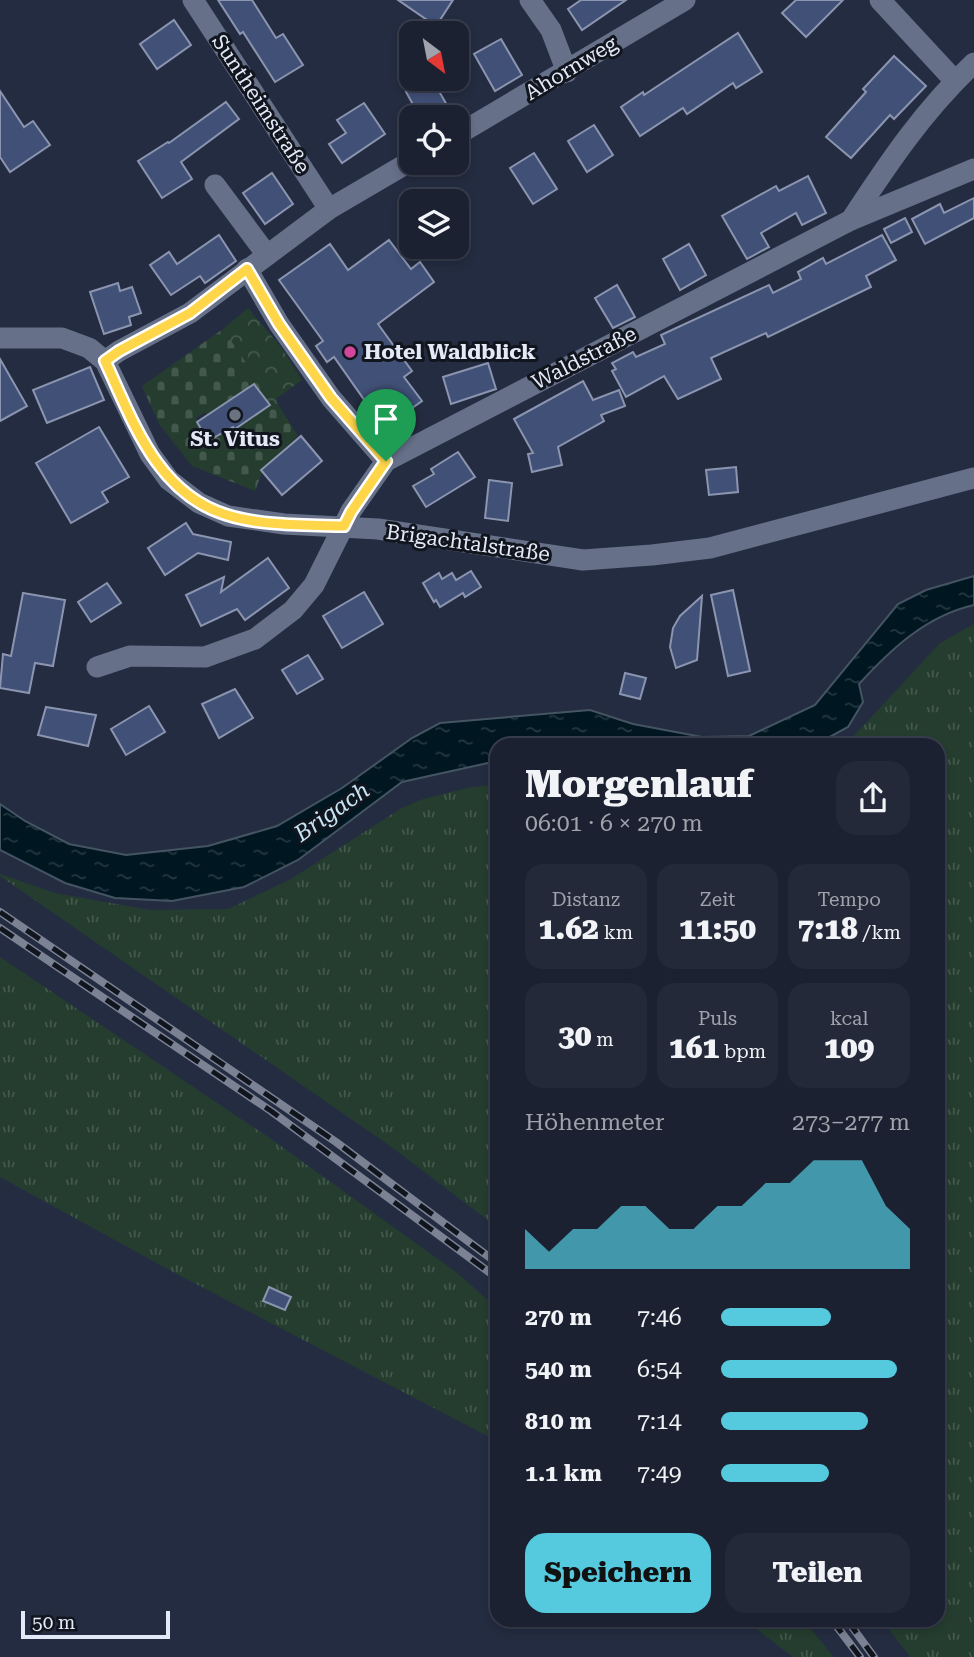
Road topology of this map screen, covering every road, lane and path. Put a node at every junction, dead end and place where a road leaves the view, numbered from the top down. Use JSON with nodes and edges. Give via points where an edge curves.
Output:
{"nodes":[{"id":1,"x":193,"y":0,"type":"edge"},
{"id":2,"x":530,"y":0,"type":"edge"},
{"id":3,"x":685,"y":0,"type":"edge"},
{"id":4,"x":880,"y":0,"type":"edge"},
{"id":5,"x":974,"y":62,"type":"edge"},
{"id":6,"x":566,"y":72,"type":"junction"},
{"id":7,"x":955,"y":81,"type":"junction"},
{"id":8,"x":469,"y":128,"type":"edge"},
{"id":9,"x":399,"y":168,"type":"edge"},
{"id":10,"x":974,"y":169,"type":"edge"},
{"id":11,"x":215,"y":185,"type":"dead end"},
{"id":12,"x":329,"y":209,"type":"junction"},
{"id":13,"x":851,"y":220,"type":"junction"},
{"id":14,"x":267,"y":255,"type":"junction"},
{"id":15,"x":247,"y":269,"type":"junction"},
{"id":16,"x":0,"y":338,"type":"edge"},
{"id":17,"x":105,"y":361,"type":"junction"},
{"id":18,"x":386,"y":461,"type":"junction"},
{"id":19,"x":974,"y":478,"type":"edge"},
{"id":20,"x":344,"y":526,"type":"junction"},
{"id":21,"x":97,"y":667,"type":"dead end"}],
"edges":[{"from":1,"to":12,"type":"street","name":"Suntheimstraße"},
{"from":2,"to":6,"type":"street","via":[[551,30]]},
{"from":3,"to":6,"type":"street","name":"Ahornweg"},
{"from":4,"to":7,"type":"street"},
{"from":5,"to":7,"type":"street","name":"Waldstraße"},
{"from":6,"to":8,"type":"street","name":"Ahornweg"},
{"from":7,"to":13,"type":"street","name":"Waldstraße","via":[[903,141]]},
{"from":9,"to":12,"type":"street"},
{"from":10,"to":13,"type":"street","name":"Waldstraße"},
{"from":11,"to":14,"type":"street"},
{"from":12,"to":14,"type":"street"},
{"from":13,"to":18,"type":"street","name":"Waldstraße"},
{"from":14,"to":15,"type":"street"},
{"from":15,"to":17,"type":"street","via":[[190,313]]},
{"from":15,"to":18,"type":"street","via":[[331,398]]},
{"from":16,"to":17,"type":"street","via":[[62,338],[89,348]]},
{"from":17,"to":20,"type":"street","name":"Brigachtalstraße","via":[[150,454],[169,480],[199,503],[228,516]]},
{"from":18,"to":20,"type":"street","name":"Waldstraße"},
{"from":19,"to":20,"type":"street","name":"Brigachtalstraße","via":[[710,548],[652,555],[583,559]]},
{"from":20,"to":21,"type":"street","name":"Waldstraße","via":[[314,584],[293,610],[255,639],[205,657],[130,656]]}]}
